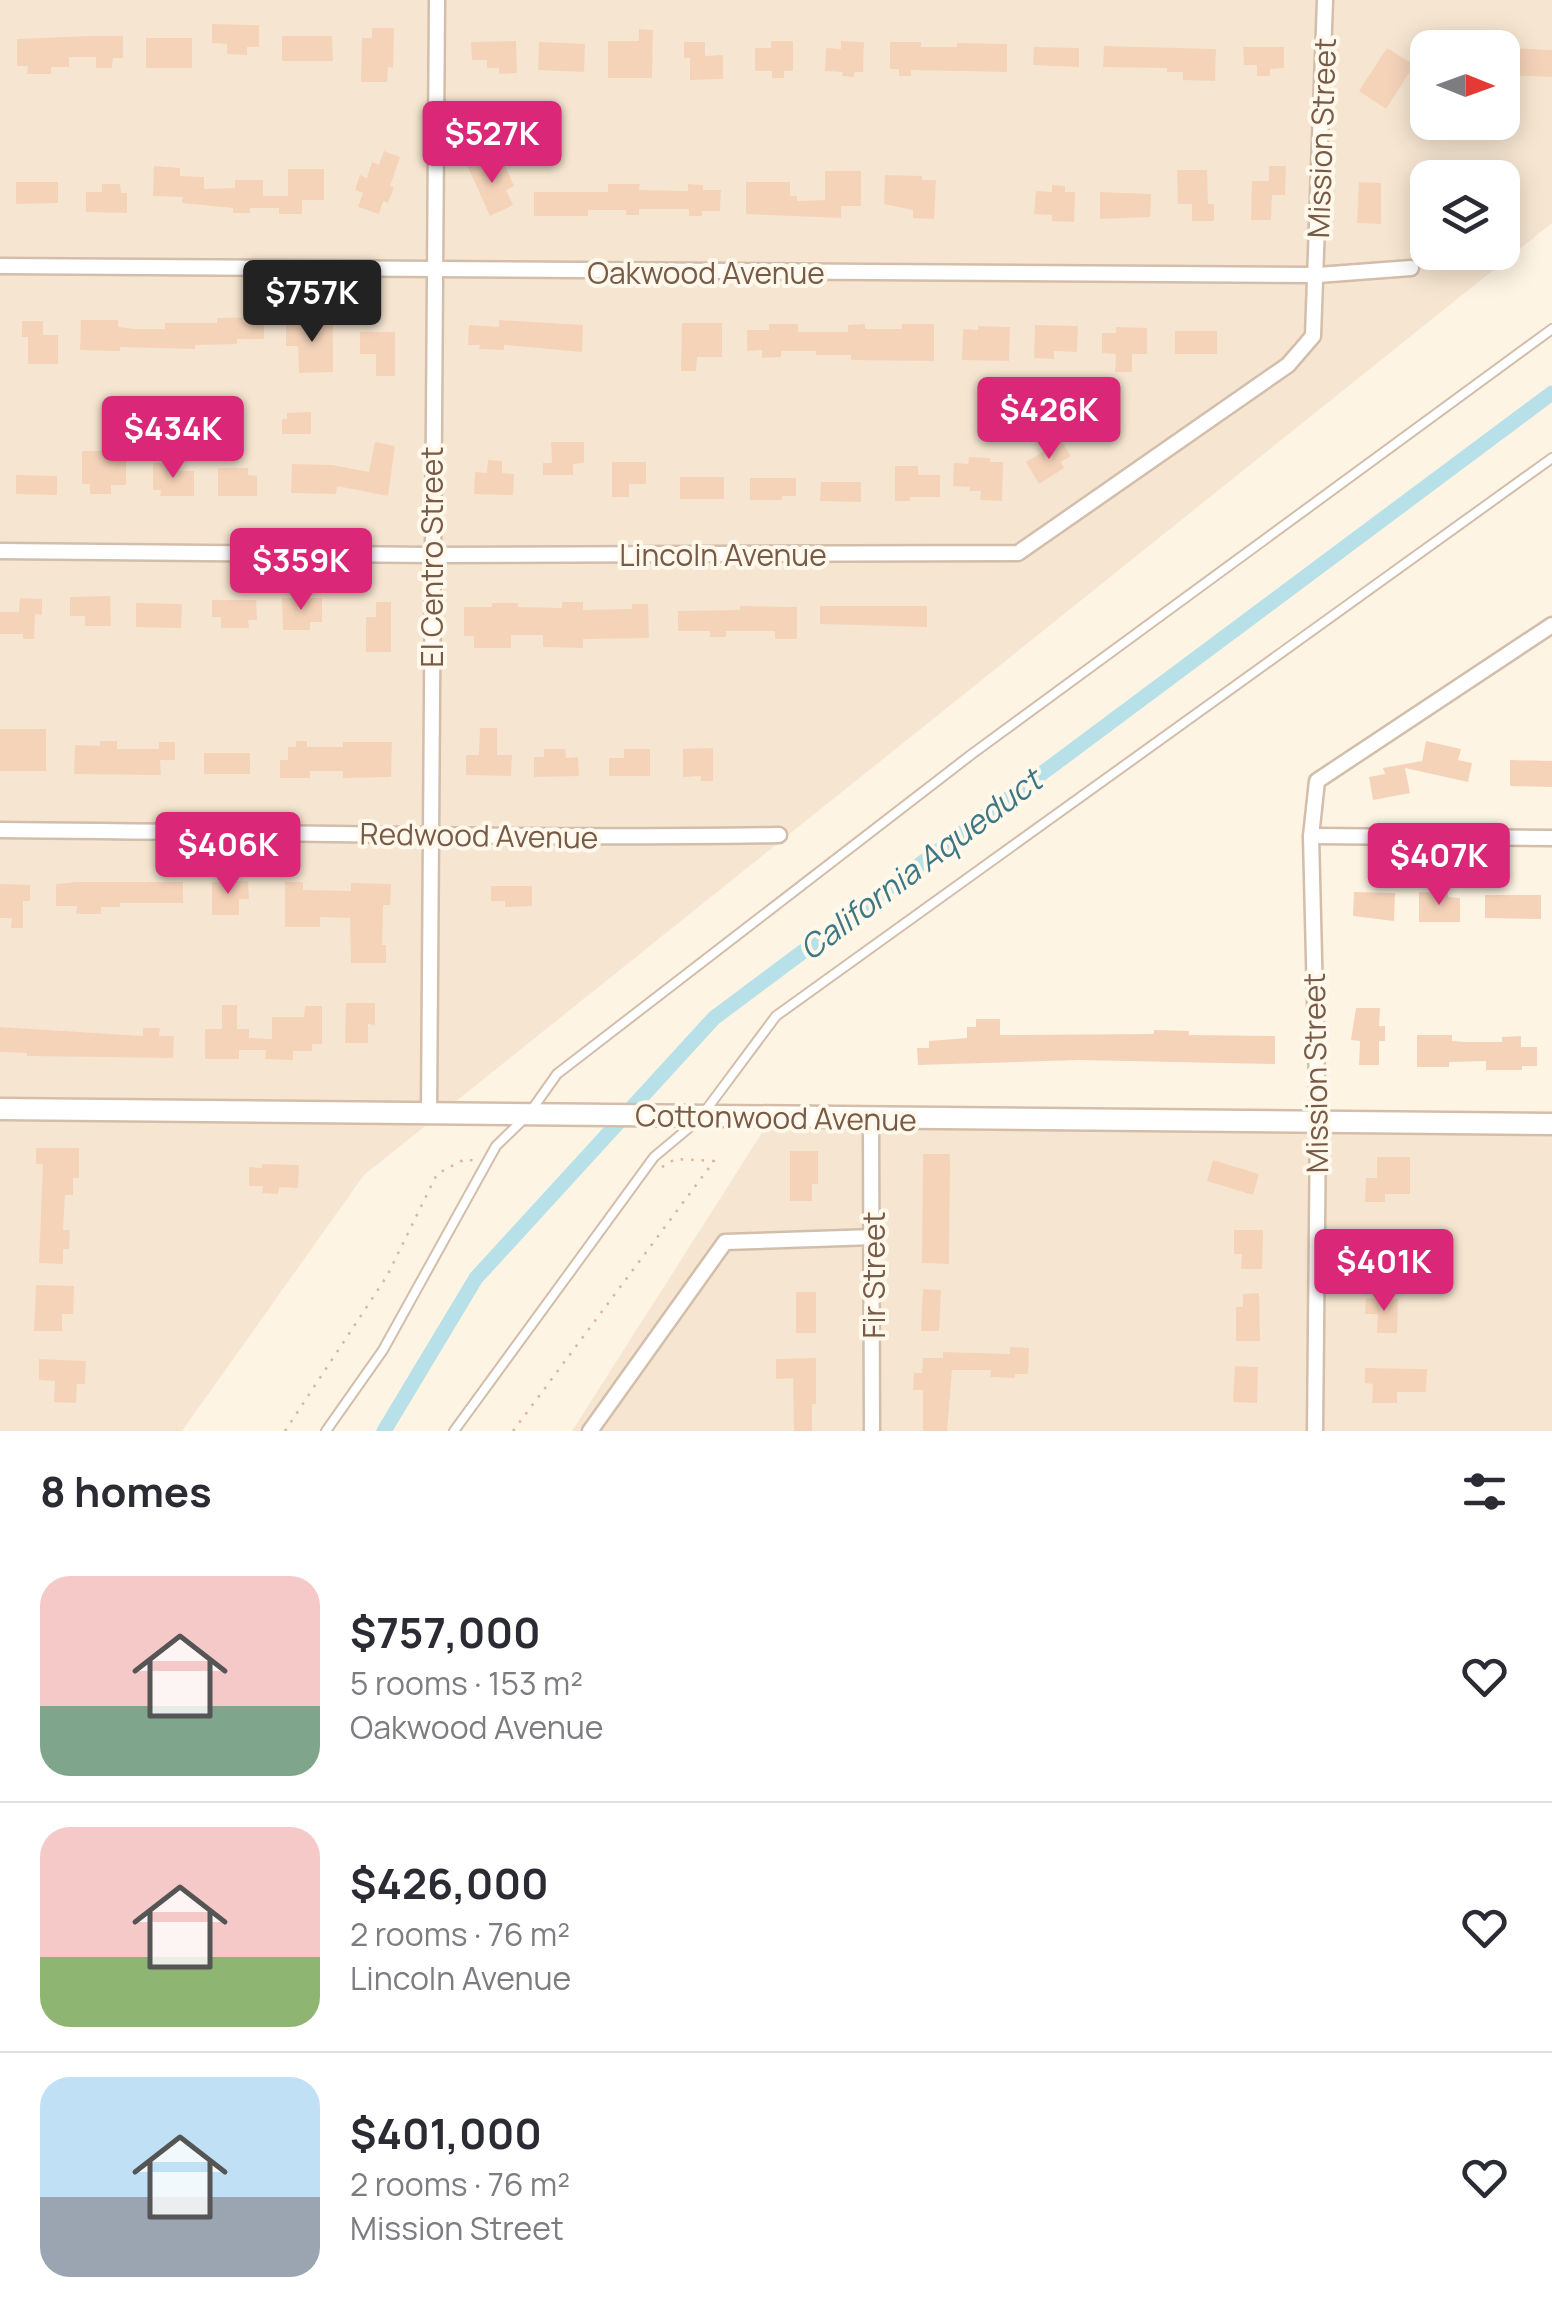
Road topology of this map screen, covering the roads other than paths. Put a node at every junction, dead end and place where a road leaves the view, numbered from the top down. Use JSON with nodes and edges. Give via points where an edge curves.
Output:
{"nodes":[{"id":1,"x":437,"y":0,"type":"edge"},
{"id":2,"x":1325,"y":0,"type":"edge"},
{"id":3,"x":0,"y":266,"type":"edge"},
{"id":4,"x":1410,"y":268,"type":"edge"},
{"id":5,"x":433,"y":270,"type":"junction"},
{"id":6,"x":1318,"y":275,"type":"junction"},
{"id":7,"x":1552,"y":329,"type":"edge"},
{"id":8,"x":1552,"y":458,"type":"edge"},
{"id":9,"x":0,"y":551,"type":"edge"},
{"id":10,"x":431,"y":555,"type":"junction"},
{"id":11,"x":1552,"y":625,"type":"edge"},
{"id":12,"x":0,"y":830,"type":"edge"},
{"id":13,"x":430,"y":833,"type":"junction"},
{"id":14,"x":779,"y":835,"type":"dead end"},
{"id":15,"x":1311,"y":836,"type":"junction"},
{"id":16,"x":1552,"y":838,"type":"edge"},
{"id":17,"x":0,"y":1110,"type":"edge"},
{"id":18,"x":429,"y":1114,"type":"junction"},
{"id":19,"x":528,"y":1115,"type":"junction"},
{"id":20,"x":702,"y":1116,"type":"junction"},
{"id":21,"x":871,"y":1118,"type":"junction"},
{"id":22,"x":1318,"y":1122,"type":"junction"},
{"id":23,"x":1552,"y":1124,"type":"edge"},
{"id":24,"x":874,"y":1237,"type":"junction"},
{"id":25,"x":326,"y":1431,"type":"edge"},
{"id":26,"x":454,"y":1431,"type":"edge"},
{"id":27,"x":590,"y":1431,"type":"edge"},
{"id":28,"x":872,"y":1431,"type":"edge"},
{"id":29,"x":1315,"y":1431,"type":"edge"}],
"edges":[{"from":1,"to":5,"type":"street","name":"El Centro Street"},
{"from":2,"to":6,"type":"street","name":"Mission Street"},
{"from":3,"to":5,"type":"street","name":"Oakwood Avenue"},
{"from":4,"to":6,"type":"street","name":"Oakwood Avenue"},
{"from":5,"to":6,"type":"street","name":"Oakwood Avenue"},
{"from":5,"to":10,"type":"street","name":"El Centro Street"},
{"from":6,"to":10,"type":"street","name":"Lincoln Avenue","via":[[1313,336],[1288,365],[1018,554]]},
{"from":7,"to":19,"type":"lane","via":[[956,766],[557,1074]]},
{"from":8,"to":20,"type":"lane","via":[[776,1016]]},
{"from":9,"to":10,"type":"street","name":"Lincoln Avenue"},
{"from":10,"to":13,"type":"street","name":"El Centro Street"},
{"from":11,"to":15,"type":"street","name":"Mission Street","via":[[1317,781]]},
{"from":12,"to":13,"type":"street","name":"Redwood Avenue"},
{"from":13,"to":14,"type":"street","name":"Redwood Avenue"},
{"from":13,"to":18,"type":"street","name":"El Centro Street"},
{"from":15,"to":16,"type":"street"},
{"from":15,"to":22,"type":"street","name":"Mission Street"},
{"from":17,"to":18,"type":"street","name":"Cottonwood Avenue"},
{"from":18,"to":19,"type":"street","name":"Cottonwood Avenue"},
{"from":19,"to":20,"type":"street","name":"Cottonwood Avenue"},
{"from":19,"to":25,"type":"lane","via":[[496,1146],[383,1350]]},
{"from":20,"to":21,"type":"street","name":"Cottonwood Avenue"},
{"from":20,"to":26,"type":"lane","via":[[654,1157]]},
{"from":21,"to":22,"type":"street","name":"Cottonwood Avenue"},
{"from":21,"to":24,"type":"street","name":"Fir Street"},
{"from":22,"to":23,"type":"street","name":"Cottonwood Avenue"},
{"from":22,"to":29,"type":"street","name":"Mission Street"},
{"from":24,"to":27,"type":"street","via":[[725,1242]]},
{"from":24,"to":28,"type":"street","name":"Fir Street"}]}
